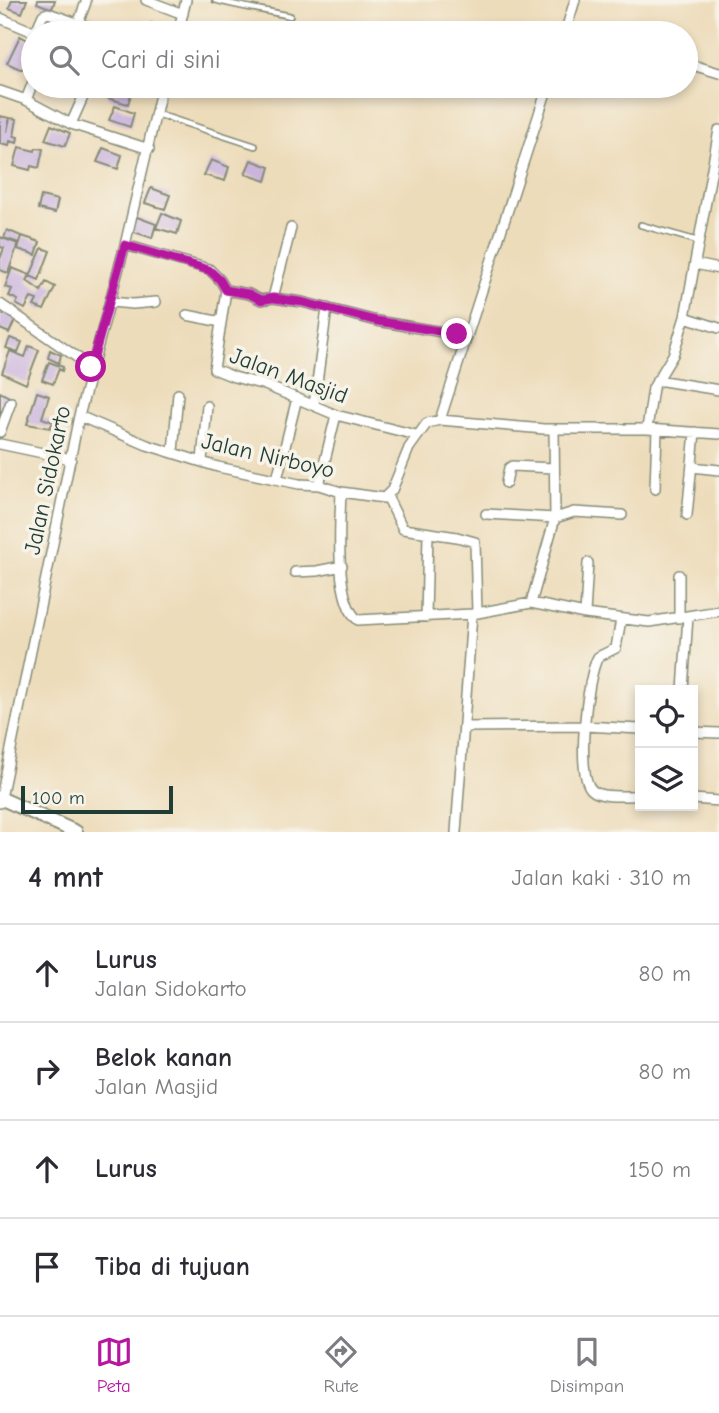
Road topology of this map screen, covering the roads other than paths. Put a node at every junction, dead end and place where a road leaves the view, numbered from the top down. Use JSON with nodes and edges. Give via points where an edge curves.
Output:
{"nodes":[{"id":1,"x":146,"y":0,"type":"edge"},
{"id":2,"x":186,"y":0,"type":"edge"},
{"id":3,"x":215,"y":0,"type":"edge"},
{"id":4,"x":575,"y":0,"type":"edge"},
{"id":5,"x":86,"y":2,"type":"dead end"},
{"id":6,"x":183,"y":14,"type":"junction"},
{"id":7,"x":290,"y":16,"type":"dead end"},
{"id":8,"x":0,"y":18,"type":"edge"},
{"id":9,"x":41,"y":21,"type":"edge"},
{"id":10,"x":72,"y":21,"type":"edge"},
{"id":11,"x":79,"y":21,"type":"edge"},
{"id":12,"x":181,"y":21,"type":"edge"},
{"id":13,"x":569,"y":21,"type":"edge"},
{"id":14,"x":21,"y":27,"type":"edge"},
{"id":15,"x":698,"y":67,"type":"edge"},
{"id":16,"x":719,"y":73,"type":"edge"},
{"id":17,"x":0,"y":91,"type":"edge"},
{"id":18,"x":83,"y":98,"type":"edge"},
{"id":19,"x":159,"y":98,"type":"edge"},
{"id":20,"x":544,"y":98,"type":"edge"},
{"id":21,"x":26,"y":100,"type":"joint"},
{"id":22,"x":156,"y":113,"type":"junction"},
{"id":23,"x":71,"y":124,"type":"junction"},
{"id":24,"x":719,"y":130,"type":"edge"},
{"id":25,"x":255,"y":146,"type":"dead end"},
{"id":26,"x":149,"y":149,"type":"junction"},
{"id":27,"x":715,"y":176,"type":"edge"},
{"id":28,"x":640,"y":225,"type":"dead end"},
{"id":29,"x":291,"y":228,"type":"dead end"},
{"id":30,"x":699,"y":241,"type":"junction"},
{"id":31,"x":125,"y":245,"type":"junction"},
{"id":32,"x":695,"y":264,"type":"junction"},
{"id":33,"x":719,"y":269,"type":"edge"},
{"id":34,"x":226,"y":290,"type":"junction"},
{"id":35,"x":273,"y":298,"type":"junction"},
{"id":36,"x":110,"y":302,"type":"junction"},
{"id":37,"x":156,"y":302,"type":"dead end"},
{"id":38,"x":0,"y":304,"type":"edge"},
{"id":39,"x":327,"y":309,"type":"junction"},
{"id":40,"x":187,"y":315,"type":"dead end"},
{"id":41,"x":685,"y":317,"type":"junction"},
{"id":42,"x":221,"y":322,"type":"junction"},
{"id":43,"x":719,"y":328,"type":"edge"},
{"id":44,"x":466,"y":336,"type":"junction"},
{"id":45,"x":91,"y":367,"type":"junction"},
{"id":46,"x":657,"y":380,"type":"junction"},
{"id":47,"x":719,"y":390,"type":"edge"},
{"id":48,"x":178,"y":394,"type":"dead end"},
{"id":49,"x":297,"y":398,"type":"junction"},
{"id":50,"x":11,"y":402,"type":"dead end"},
{"id":51,"x":314,"y":405,"type":"junction"},
{"id":52,"x":207,"y":406,"type":"dead end"},
{"id":53,"x":336,"y":415,"type":"junction"},
{"id":54,"x":79,"y":416,"type":"junction"},
{"id":55,"x":440,"y":420,"type":"junction"},
{"id":56,"x":554,"y":429,"type":"junction"},
{"id":57,"x":652,"y":430,"type":"junction"},
{"id":58,"x":0,"y":432,"type":"edge"},
{"id":59,"x":695,"y":432,"type":"junction"},
{"id":60,"x":719,"y":433,"type":"edge"},
{"id":61,"x":416,"y":435,"type":"junction"},
{"id":62,"x":0,"y":444,"type":"edge"},
{"id":63,"x":173,"y":452,"type":"junction"},
{"id":64,"x":71,"y":459,"type":"junction"},
{"id":65,"x":202,"y":461,"type":"junction"},
{"id":66,"x":692,"y":467,"type":"junction"},
{"id":67,"x":554,"y":468,"type":"junction"},
{"id":68,"x":719,"y":470,"type":"edge"},
{"id":69,"x":277,"y":479,"type":"junction"},
{"id":70,"x":506,"y":483,"type":"dead end"},
{"id":71,"x":319,"y":485,"type":"junction"},
{"id":72,"x":655,"y":489,"type":"dead end"},
{"id":73,"x":341,"y":492,"type":"junction"},
{"id":74,"x":387,"y":496,"type":"junction"},
{"id":75,"x":486,"y":514,"type":"dead end"},
{"id":76,"x":622,"y":515,"type":"dead end"},
{"id":77,"x":687,"y":515,"type":"dead end"},
{"id":78,"x":555,"y":518,"type":"junction"},
{"id":79,"x":428,"y":534,"type":"junction"},
{"id":80,"x":588,"y":563,"type":"dead end"},
{"id":81,"x":342,"y":566,"type":"junction"},
{"id":82,"x":295,"y":572,"type":"dead end"},
{"id":83,"x":679,"y":575,"type":"dead end"},
{"id":84,"x":531,"y":603,"type":"junction"},
{"id":85,"x":719,"y":611,"type":"edge"},
{"id":86,"x":475,"y":614,"type":"junction"},
{"id":87,"x":585,"y":614,"type":"junction"},
{"id":88,"x":426,"y":617,"type":"junction"},
{"id":89,"x":683,"y":617,"type":"junction"},
{"id":90,"x":621,"y":618,"type":"junction"},
{"id":91,"x":684,"y":685,"type":"edge"},
{"id":92,"x":585,"y":726,"type":"junction"},
{"id":93,"x":464,"y":727,"type":"junction"},
{"id":94,"x":635,"y":729,"type":"edge"},
{"id":95,"x":698,"y":732,"type":"edge"},
{"id":96,"x":719,"y":733,"type":"edge"},
{"id":97,"x":635,"y":796,"type":"edge"},
{"id":98,"x":698,"y":799,"type":"edge"},
{"id":99,"x":0,"y":800,"type":"edge"},
{"id":100,"x":719,"y":801,"type":"edge"},
{"id":101,"x":76,"y":832,"type":"edge"},
{"id":102,"x":456,"y":832,"type":"edge"}],
"edges":[{"from":1,"to":6,"type":"street"},
{"from":2,"to":6,"type":"street"},
{"from":3,"to":7,"type":"lane"},
{"from":4,"to":13,"type":"street"},
{"from":5,"to":11,"type":"street"},
{"from":6,"to":12,"type":"street"},
{"from":8,"to":14,"type":"street"},
{"from":9,"to":10,"type":"street","via":[[48,13]]},
{"from":15,"to":16,"type":"street"},
{"from":17,"to":21,"type":"street"},
{"from":18,"to":23,"type":"street"},
{"from":19,"to":22,"type":"street","name":"Jalan Sidokarto"},
{"from":20,"to":44,"type":"street"},
{"from":21,"to":23,"type":"street"},
{"from":22,"to":25,"type":"lane"},
{"from":22,"to":26,"type":"street","name":"Jalan Sidokarto"},
{"from":23,"to":26,"type":"street"},
{"from":24,"to":27,"type":"street"},
{"from":26,"to":31,"type":"street","name":"Jalan Sidokarto"},
{"from":27,"to":30,"type":"street"},
{"from":28,"to":30,"type":"lane"},
{"from":29,"to":35,"type":"street"},
{"from":30,"to":32,"type":"street"},
{"from":31,"to":34,"type":"street","via":[[209,270]]},
{"from":31,"to":36,"type":"street","name":"Jalan Sidokarto"},
{"from":32,"to":33,"type":"street"},
{"from":32,"to":41,"type":"street"},
{"from":34,"to":35,"type":"street","via":[[261,300]]},
{"from":34,"to":42,"type":"street","name":"Jalan Masjid"},
{"from":35,"to":39,"type":"street"},
{"from":36,"to":37,"type":"street"},
{"from":36,"to":45,"type":"street","name":"Jalan Sidokarto"},
{"from":38,"to":45,"type":"street"},
{"from":39,"to":44,"type":"street"},
{"from":39,"to":51,"type":"street"},
{"from":40,"to":42,"type":"street"},
{"from":41,"to":43,"type":"street"},
{"from":41,"to":46,"type":"street","via":[[673,355]]},
{"from":42,"to":49,"type":"street","name":"Jalan Masjid","via":[[214,369]]},
{"from":44,"to":55,"type":"street"},
{"from":45,"to":54,"type":"street","name":"Jalan Sidokarto"},
{"from":46,"to":47,"type":"street"},
{"from":46,"to":57,"type":"street","via":[[650,401]]},
{"from":48,"to":63,"type":"street"},
{"from":49,"to":51,"type":"street","name":"Jalan Masjid"},
{"from":49,"to":69,"type":"street"},
{"from":50,"to":58,"type":"street"},
{"from":51,"to":53,"type":"street","name":"Jalan Masjid"},
{"from":52,"to":65,"type":"street"},
{"from":53,"to":61,"type":"street","name":"Jalan Masjid"},
{"from":53,"to":71,"type":"street"},
{"from":54,"to":63,"type":"street","name":"Jalan Nirboyo"},
{"from":54,"to":64,"type":"street","name":"Jalan Sidokarto"},
{"from":55,"to":56,"type":"street"},
{"from":55,"to":61,"type":"street","via":[[427,423]]},
{"from":56,"to":57,"type":"street"},
{"from":56,"to":67,"type":"street"},
{"from":57,"to":59,"type":"street"},
{"from":57,"to":72,"type":"street"},
{"from":59,"to":60,"type":"street"},
{"from":59,"to":66,"type":"street"},
{"from":61,"to":74,"type":"street"},
{"from":62,"to":64,"type":"street"},
{"from":63,"to":65,"type":"street","name":"Jalan Nirboyo"},
{"from":64,"to":99,"type":"street","name":"Jalan Sidokarto"},
{"from":65,"to":69,"type":"street","name":"Jalan Nirboyo"},
{"from":66,"to":68,"type":"street"},
{"from":66,"to":77,"type":"street"},
{"from":67,"to":70,"type":"street","via":[[512,466]]},
{"from":67,"to":78,"type":"street"},
{"from":69,"to":71,"type":"street","name":"Jalan Nirboyo"},
{"from":71,"to":73,"type":"street","name":"Jalan Nirboyo"},
{"from":73,"to":74,"type":"street","name":"Jalan Nirboyo"},
{"from":73,"to":81,"type":"street"},
{"from":74,"to":79,"type":"street","via":[[403,529]]},
{"from":75,"to":78,"type":"street"},
{"from":76,"to":78,"type":"street","via":[[574,512]]},
{"from":78,"to":84,"type":"street"},
{"from":79,"to":86,"type":"street","via":[[471,541]]},
{"from":79,"to":88,"type":"street"},
{"from":80,"to":87,"type":"street"},
{"from":81,"to":82,"type":"street"},
{"from":81,"to":88,"type":"street","via":[[346,604],[358,620]]},
{"from":83,"to":89,"type":"street"},
{"from":84,"to":86,"type":"street"},
{"from":84,"to":87,"type":"street"},
{"from":85,"to":89,"type":"street"},
{"from":86,"to":88,"type":"street"},
{"from":86,"to":93,"type":"street"},
{"from":87,"to":90,"type":"street"},
{"from":89,"to":90,"type":"street","via":[[649,622]]},
{"from":89,"to":91,"type":"street"},
{"from":90,"to":92,"type":"street","via":[[616,648],[598,657],[593,668]]},
{"from":92,"to":93,"type":"street"},
{"from":92,"to":94,"type":"street"},
{"from":92,"to":97,"type":"street","via":[[585,779],[592,790]]},
{"from":93,"to":102,"type":"street"},
{"from":95,"to":96,"type":"street"},
{"from":98,"to":100,"type":"street"},
{"from":99,"to":101,"type":"main road"}]}
